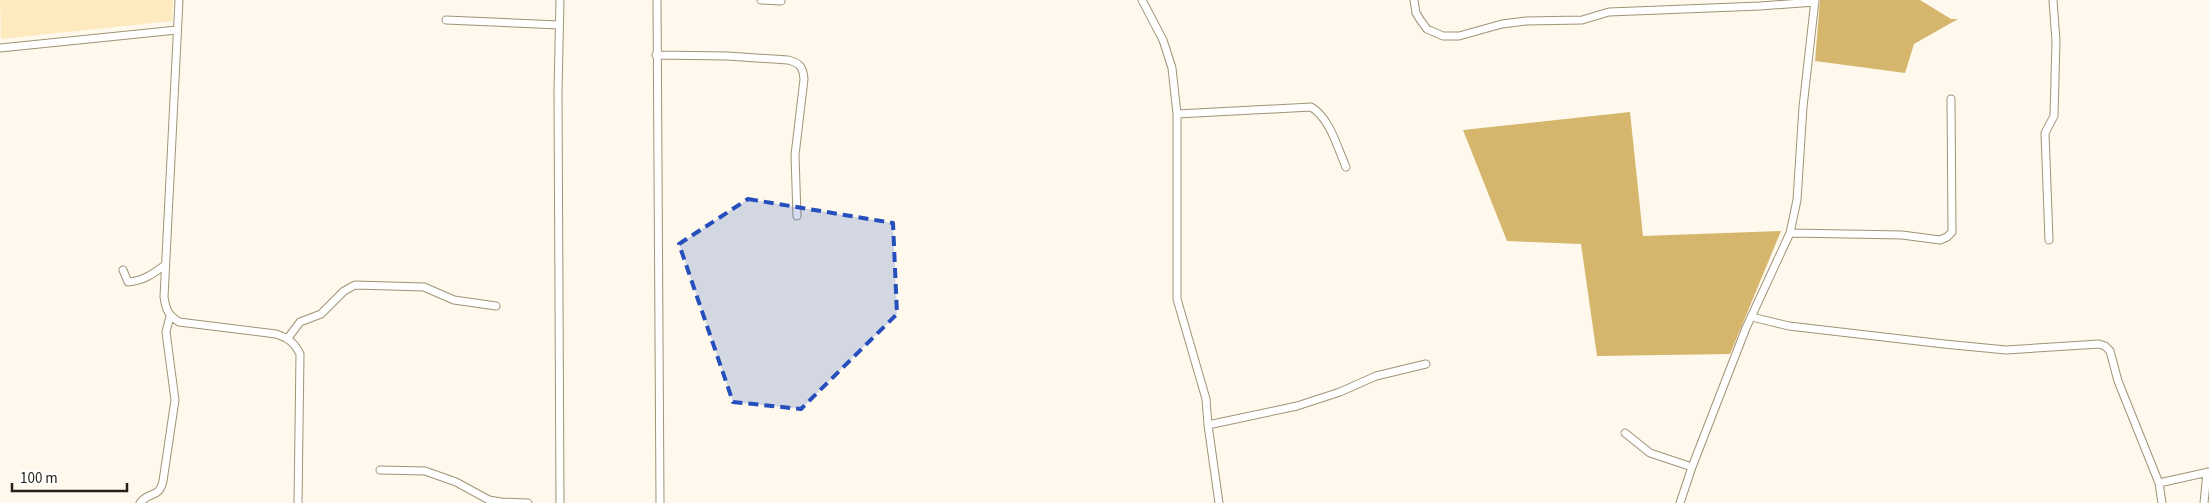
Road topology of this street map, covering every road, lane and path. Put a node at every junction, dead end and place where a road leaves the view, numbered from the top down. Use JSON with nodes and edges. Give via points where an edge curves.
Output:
{"nodes":[{"id":1,"x":179,"y":0,"type":"edge"},
{"id":2,"x":560,"y":0,"type":"edge"},
{"id":3,"x":657,"y":0,"type":"edge"},
{"id":4,"x":760,"y":0,"type":"edge"},
{"id":5,"x":1142,"y":0,"type":"edge"},
{"id":6,"x":1414,"y":0,"type":"edge"},
{"id":7,"x":2053,"y":0,"type":"edge"},
{"id":8,"x":781,"y":1,"type":"edge"},
{"id":9,"x":1815,"y":1,"type":"edge"},
{"id":10,"x":446,"y":20,"type":"dead end"},
{"id":11,"x":559,"y":25,"type":"junction"},
{"id":12,"x":177,"y":30,"type":"junction"},
{"id":13,"x":0,"y":48,"type":"edge"},
{"id":14,"x":656,"y":55,"type":"junction"},
{"id":15,"x":1951,"y":99,"type":"dead end"},
{"id":16,"x":1177,"y":114,"type":"junction"},
{"id":17,"x":1346,"y":167,"type":"dead end"},
{"id":18,"x":796,"y":216,"type":"dead end"},
{"id":19,"x":1790,"y":233,"type":"junction"},
{"id":20,"x":2048,"y":240,"type":"dead end"},
{"id":21,"x":165,"y":265,"type":"junction"},
{"id":22,"x":123,"y":270,"type":"dead end"},
{"id":23,"x":496,"y":306,"type":"dead end"},
{"id":24,"x":170,"y":316,"type":"junction"},
{"id":25,"x":1752,"y":317,"type":"junction"},
{"id":26,"x":288,"y":338,"type":"junction"},
{"id":27,"x":1426,"y":364,"type":"dead end"},
{"id":28,"x":1208,"y":425,"type":"junction"},
{"id":29,"x":1626,"y":433,"type":"dead end"},
{"id":30,"x":1692,"y":467,"type":"junction"},
{"id":31,"x":380,"y":470,"type":"dead end"},
{"id":32,"x":2208,"y":472,"type":"edge"},
{"id":33,"x":2159,"y":483,"type":"junction"},
{"id":34,"x":140,"y":503,"type":"edge"},
{"id":35,"x":298,"y":503,"type":"edge"},
{"id":36,"x":528,"y":503,"type":"edge"},
{"id":37,"x":560,"y":503,"type":"edge"},
{"id":38,"x":660,"y":503,"type":"edge"},
{"id":39,"x":1219,"y":503,"type":"edge"},
{"id":40,"x":1680,"y":503,"type":"edge"},
{"id":41,"x":2162,"y":503,"type":"edge"},
{"id":42,"x":2204,"y":503,"type":"edge"}],
"edges":[{"from":1,"to":12,"type":"street"},
{"from":2,"to":11,"type":"street"},
{"from":3,"to":14,"type":"street"},
{"from":4,"to":8,"type":"street"},
{"from":5,"to":16,"type":"street","via":[[1169,59]]},
{"from":6,"to":9,"type":"street","via":[[1427,29],[1443,36],[1459,36],[1526,21],[1582,20],[1609,12]]},
{"from":7,"to":20,"type":"street","via":[[2056,40],[2054,116],[2045,133]]},
{"from":9,"to":19,"type":"street","via":[[1797,200]]},
{"from":10,"to":11,"type":"street"},
{"from":11,"to":37,"type":"street"},
{"from":12,"to":13,"type":"street"},
{"from":12,"to":21,"type":"street"},
{"from":14,"to":18,"type":"street","via":[[727,56],[798,63],[804,79],[796,155]]},
{"from":14,"to":38,"type":"street"},
{"from":15,"to":19,"type":"street","via":[[1952,232],[1947,238]]},
{"from":16,"to":17,"type":"street","via":[[1311,107],[1326,122]]},
{"from":16,"to":28,"type":"street","via":[[1178,298],[1206,399]]},
{"from":19,"to":25,"type":"street"},
{"from":21,"to":22,"type":"street","via":[[136,282],[128,282]]},
{"from":21,"to":24,"type":"street","via":[[164,297]]},
{"from":23,"to":26,"type":"street","via":[[454,300],[424,288],[355,285],[344,291],[322,314],[300,322]]},
{"from":24,"to":26,"type":"street","via":[[179,322]]},
{"from":24,"to":34,"type":"street","via":[[166,332],[175,400],[163,481],[156,494]]},
{"from":25,"to":30,"type":"street"},
{"from":25,"to":33,"type":"street","via":[[1789,326],[2006,350],[2105,346]]},
{"from":26,"to":35,"type":"street","via":[[300,354]]},
{"from":27,"to":28,"type":"street","via":[[1376,376],[1297,406]]},
{"from":28,"to":39,"type":"street"},
{"from":29,"to":30,"type":"street","via":[[1650,452]]},
{"from":30,"to":40,"type":"street"},
{"from":31,"to":36,"type":"street","via":[[425,471],[456,482],[490,500]]},
{"from":32,"to":33,"type":"street"},
{"from":32,"to":42,"type":"street"},
{"from":33,"to":41,"type":"street"}]}
